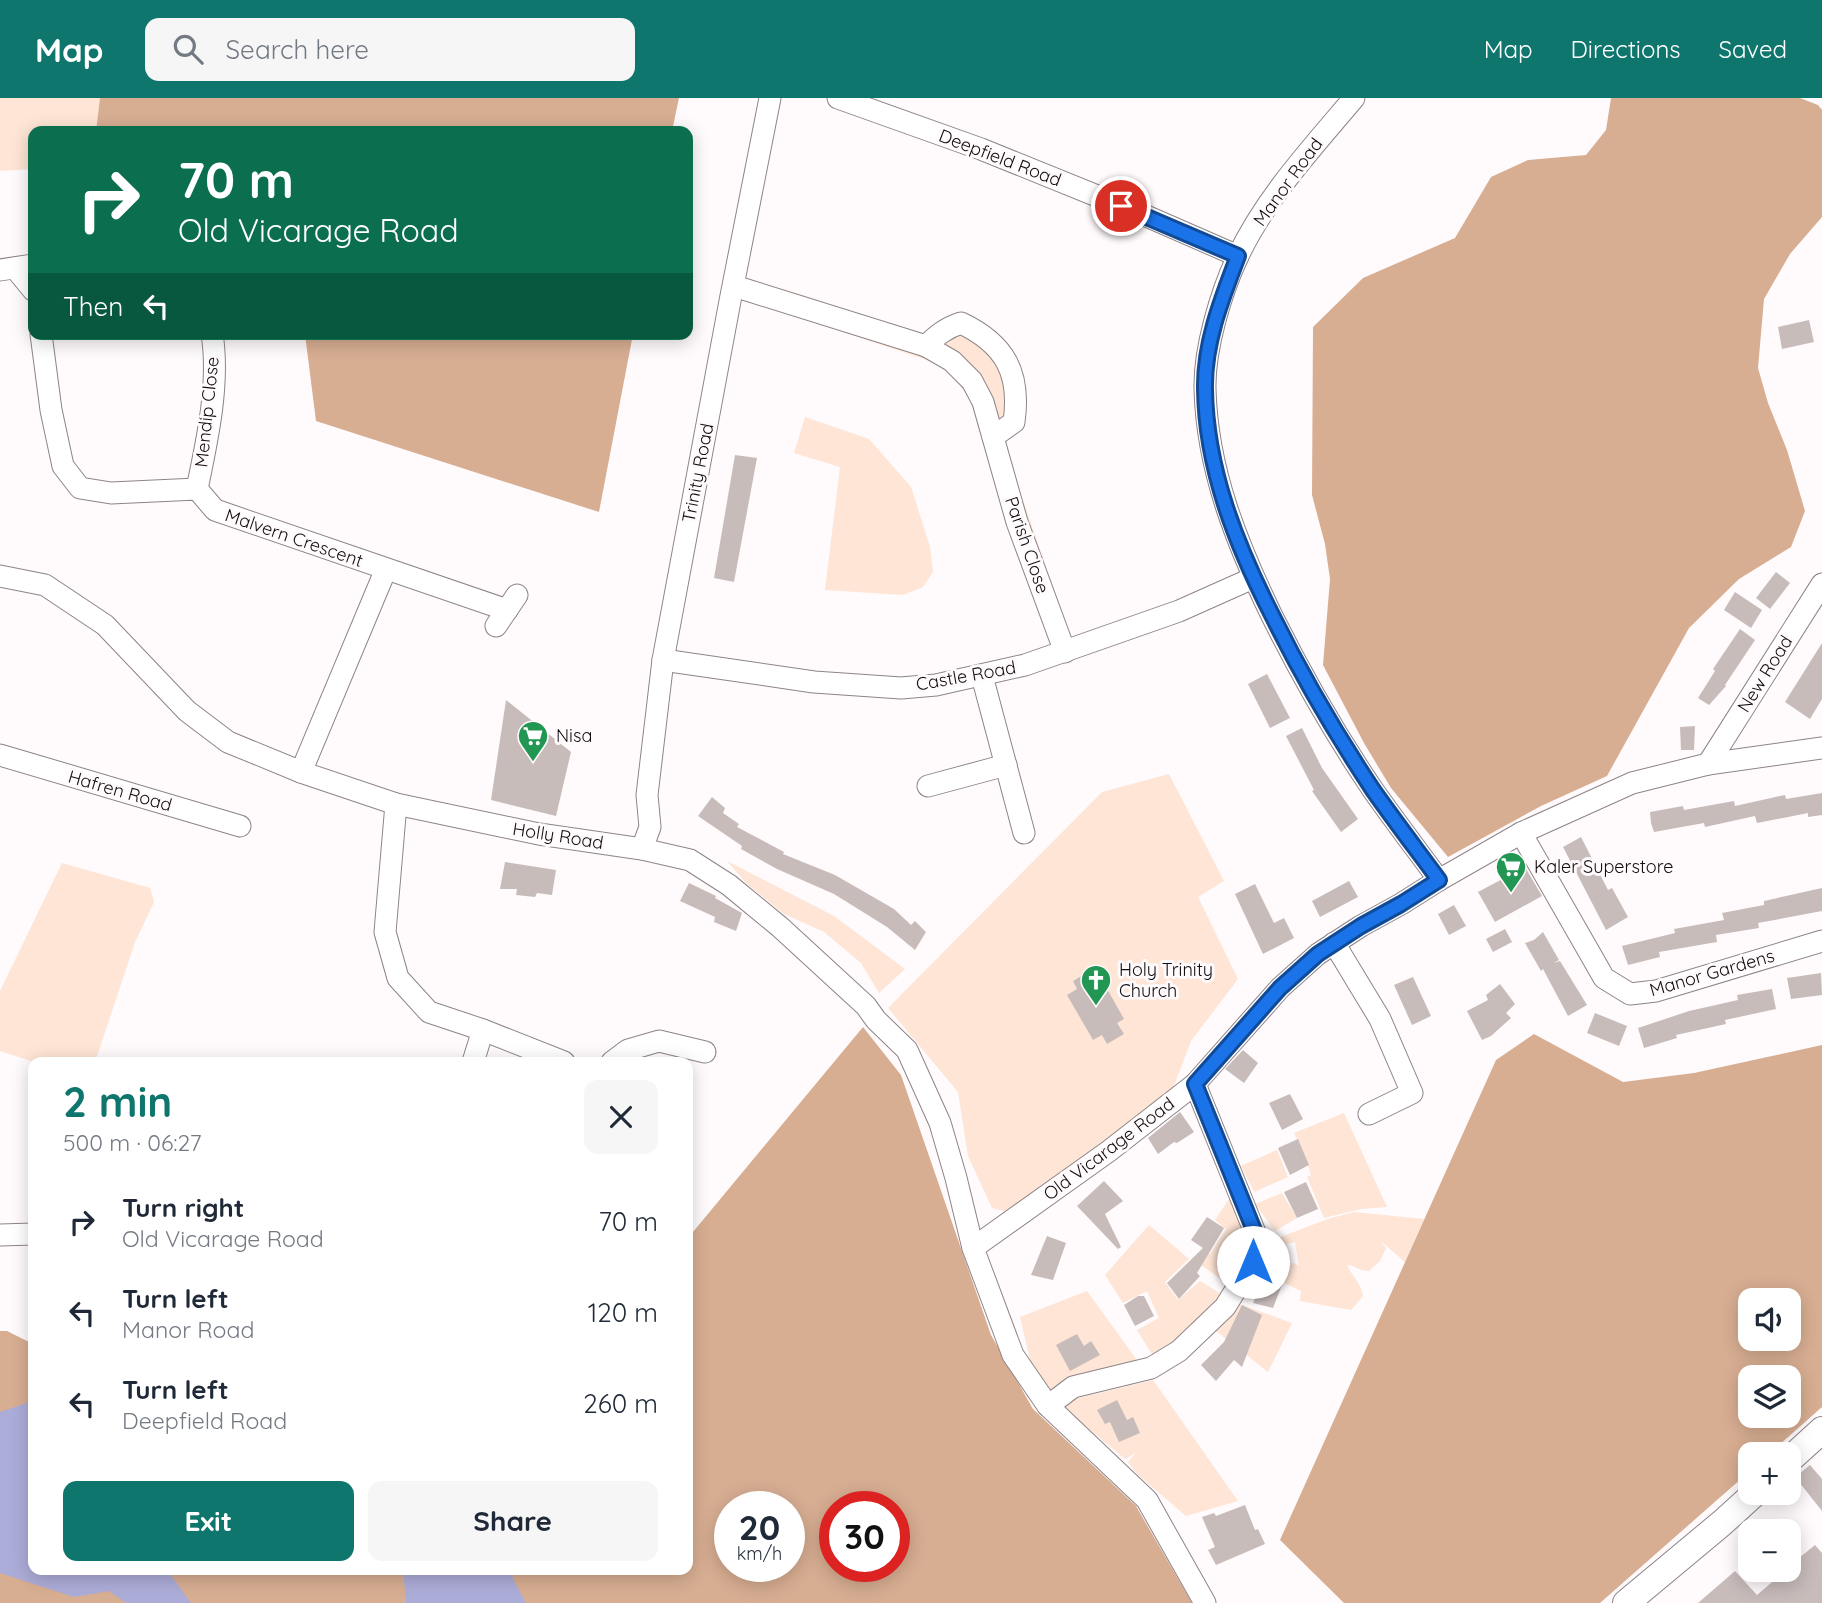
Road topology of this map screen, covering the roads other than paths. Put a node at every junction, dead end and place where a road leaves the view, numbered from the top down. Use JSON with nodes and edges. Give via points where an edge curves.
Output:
{"nodes":[{"id":1,"x":770,"y":98,"type":"edge"},
{"id":2,"x":838,"y":98,"type":"edge"},
{"id":3,"x":1354,"y":98,"type":"edge"},
{"id":4,"x":1238,"y":256,"type":"junction"},
{"id":5,"x":16,"y":268,"type":"edge"},
{"id":6,"x":28,"y":284,"type":"edge"},
{"id":7,"x":734,"y":286,"type":"junction"},
{"id":8,"x":42,"y":340,"type":"edge"},
{"id":9,"x":213,"y":340,"type":"edge"},
{"id":10,"x":926,"y":346,"type":"junction"},
{"id":11,"x":993,"y":437,"type":"junction"},
{"id":12,"x":197,"y":489,"type":"junction"},
{"id":13,"x":386,"y":569,"type":"junction"},
{"id":14,"x":0,"y":576,"type":"edge"},
{"id":15,"x":1253,"y":578,"type":"junction"},
{"id":16,"x":1822,"y":584,"type":"edge"},
{"id":17,"x":507,"y":610,"type":"dead end"},
{"id":18,"x":1065,"y":652,"type":"junction"},
{"id":19,"x":663,"y":660,"type":"junction"},
{"id":20,"x":982,"y":676,"type":"junction"},
{"id":21,"x":1822,"y":748,"type":"edge"},
{"id":22,"x":0,"y":755,"type":"edge"},
{"id":23,"x":1708,"y":764,"type":"junction"},
{"id":24,"x":1006,"y":765,"type":"junction"},
{"id":25,"x":301,"y":772,"type":"junction"},
{"id":26,"x":928,"y":786,"type":"dead end"},
{"id":27,"x":396,"y":804,"type":"junction"},
{"id":28,"x":240,"y":826,"type":"dead end"},
{"id":29,"x":1024,"y":833,"type":"dead end"},
{"id":30,"x":1521,"y":833,"type":"junction"},
{"id":31,"x":642,"y":849,"type":"junction"},
{"id":32,"x":1439,"y":880,"type":"junction"},
{"id":33,"x":1822,"y":941,"type":"edge"},
{"id":34,"x":1334,"y":943,"type":"junction"},
{"id":35,"x":483,"y":1030,"type":"junction"},
{"id":36,"x":705,"y":1052,"type":"dead end"},
{"id":37,"x":474,"y":1057,"type":"edge"},
{"id":38,"x":551,"y":1057,"type":"edge"},
{"id":39,"x":619,"y":1057,"type":"edge"},
{"id":40,"x":1195,"y":1084,"type":"junction"},
{"id":41,"x":1369,"y":1114,"type":"dead end"},
{"id":42,"x":28,"y":1234,"type":"edge"},
{"id":43,"x":0,"y":1235,"type":"edge"},
{"id":44,"x":973,"y":1248,"type":"junction"},
{"id":45,"x":1048,"y":1406,"type":"junction"},
{"id":46,"x":1822,"y":1430,"type":"edge"},
{"id":47,"x":1801,"y":1449,"type":"edge"},
{"id":48,"x":1742,"y":1505,"type":"edge"},
{"id":49,"x":1205,"y":1603,"type":"edge"},
{"id":50,"x":1626,"y":1603,"type":"edge"}],
"edges":[{"from":1,"to":7,"type":"street","name":"Trinity Road"},
{"from":2,"to":4,"type":"street","name":"Deepfield Road","via":[[981,149]]},
{"from":3,"to":4,"type":"street","name":"Manor Road","via":[[1268,204]]},
{"from":4,"to":15,"type":"street","name":"Manor Road","via":[[1220,304],[1205,387],[1214,469]]},
{"from":5,"to":6,"type":"street"},
{"from":7,"to":10,"type":"street","name":"Parish Close"},
{"from":7,"to":19,"type":"street","name":"Trinity Road"},
{"from":8,"to":12,"type":"street","via":[[63,466],[80,488],[111,492]]},
{"from":9,"to":12,"type":"street","name":"Mendip Close","via":[[209,433]]},
{"from":10,"to":11,"type":"street","name":"Parish Close","via":[[952,361],[972,381]]},
{"from":10,"to":11,"type":"street","via":[[936,335],[961,323],[979,332],[1007,361],[1017,401],[1014,422]]},
{"from":11,"to":18,"type":"street","name":"Parish Close","via":[[1017,522]]},
{"from":12,"to":13,"type":"street","name":"Malvern Crescent","via":[[215,510]]},
{"from":13,"to":17,"type":"street","name":"Malvern Crescent"},
{"from":13,"to":25,"type":"street","name":"Malvern Crescent"},
{"from":14,"to":25,"type":"street","name":"Holly Road","via":[[44,584],[105,625],[187,711],[228,742]]},
{"from":15,"to":18,"type":"street","name":"Castle Road","via":[[1179,611]]},
{"from":15,"to":32,"type":"street","name":"Manor Road","via":[[1332,726]]},
{"from":16,"to":23,"type":"street","name":"New Road"},
{"from":18,"to":20,"type":"street","name":"Castle Road"},
{"from":19,"to":20,"type":"street","name":"Castle Road","via":[[814,682],[901,688]]},
{"from":19,"to":31,"type":"street","name":"Trinity Road","via":[[647,795],[650,827]]},
{"from":20,"to":24,"type":"street"},
{"from":21,"to":23,"type":"street","name":"Old Vicarage Road"},
{"from":22,"to":28,"type":"street","name":"Hafren Road"},
{"from":23,"to":30,"type":"street","name":"Old Vicarage Road","via":[[1632,783]]},
{"from":24,"to":26,"type":"street"},
{"from":24,"to":29,"type":"street"},
{"from":25,"to":27,"type":"street","name":"Holly Road"},
{"from":27,"to":31,"type":"street","name":"Holly Road","via":[[539,834]]},
{"from":27,"to":35,"type":"street","via":[[385,932],[398,978],[429,1012]]},
{"from":30,"to":32,"type":"street","name":"Old Vicarage Road"},
{"from":30,"to":33,"type":"street","name":"Manor Gardens","via":[[1604,978],[1630,994],[1656,991]]},
{"from":31,"to":44,"type":"street","name":"Holly Road","via":[[690,860],[729,885],[866,1006],[907,1050],[940,1123]]},
{"from":32,"to":34,"type":"street","name":"Old Vicarage Road"},
{"from":34,"to":40,"type":"street","name":"Old Vicarage Road","via":[[1280,988]]},
{"from":34,"to":41,"type":"street","via":[[1380,1019],[1412,1093]]},
{"from":35,"to":37,"type":"street"},
{"from":35,"to":38,"type":"street"},
{"from":36,"to":39,"type":"street","via":[[659,1041]]},
{"from":40,"to":44,"type":"street","name":"Old Vicarage Road"},
{"from":40,"to":45,"type":"street","via":[[1258,1240],[1253,1262],[1225,1307],[1179,1351],[1151,1368],[1073,1387]]},
{"from":42,"to":43,"type":"street"},
{"from":44,"to":45,"type":"street","via":[[1013,1355]]},
{"from":45,"to":49,"type":"street","via":[[1147,1500]]},
{"from":46,"to":47,"type":"main road"},
{"from":48,"to":50,"type":"main road"}]}
